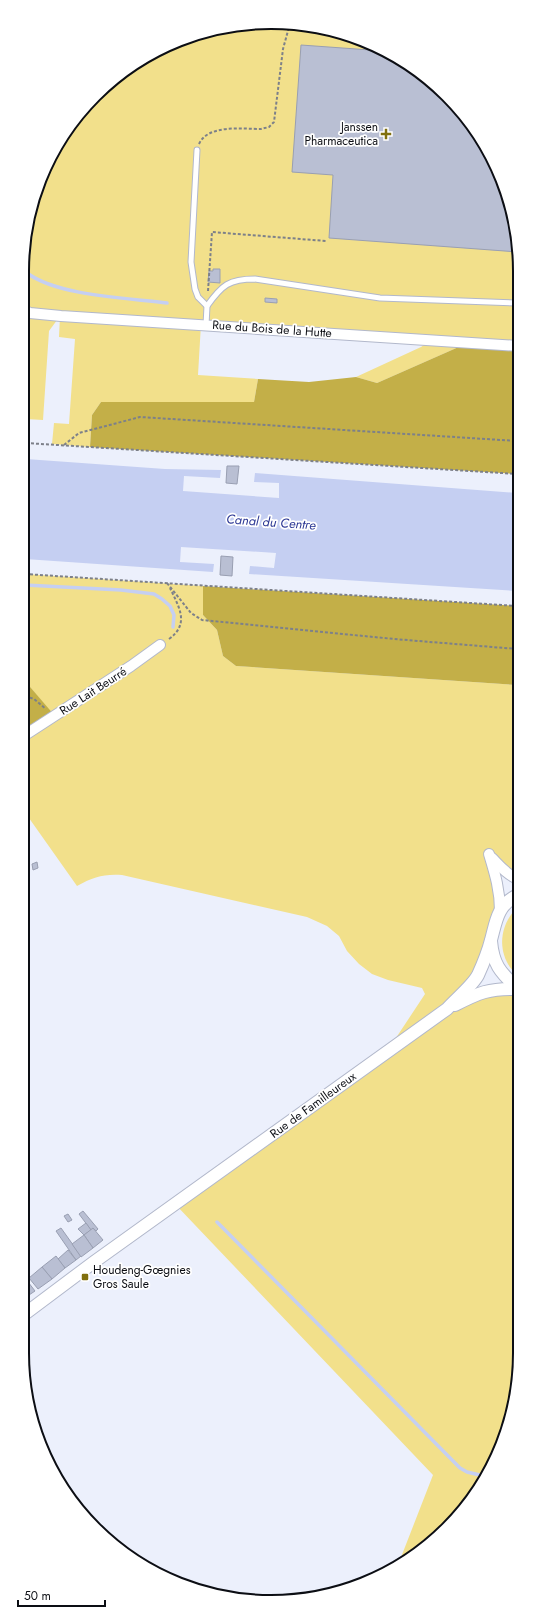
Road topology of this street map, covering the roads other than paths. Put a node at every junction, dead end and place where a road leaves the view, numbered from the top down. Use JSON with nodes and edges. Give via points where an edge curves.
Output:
{"nodes":[{"id":1,"x":197,"y":150,"type":"road end"},
{"id":2,"x":513,"y":303,"type":"edge"},
{"id":3,"x":207,"y":306,"type":"junction"},
{"id":4,"x":29,"y":312,"type":"edge"},
{"id":5,"x":206,"y":325,"type":"junction"},
{"id":6,"x":513,"y":346,"type":"edge"},
{"id":7,"x":160,"y":645,"type":"road end"},
{"id":8,"x":29,"y":733,"type":"edge"},
{"id":9,"x":513,"y":877,"type":"edge"},
{"id":10,"x":513,"y":898,"type":"edge"},
{"id":11,"x":500,"y":911,"type":"junction"},
{"id":12,"x":491,"y":940,"type":"junction"},
{"id":13,"x":513,"y":985,"type":"edge"},
{"id":14,"x":513,"y":988,"type":"edge"},
{"id":15,"x":447,"y":1009,"type":"junction"},
{"id":16,"x":29,"y":1311,"type":"edge"}],
"edges":[{"from":1,"to":3,"type":"lane","via":[[191,262],[195,289],[198,297]]},
{"from":2,"to":3,"type":"lane","via":[[380,298],[255,280],[239,280],[218,291]]},
{"from":3,"to":5,"type":"lane"},
{"from":4,"to":5,"type":"street","name":"Rue du Bois de la Hutte"},
{"from":5,"to":6,"type":"street","name":"Rue du Bois de la Hutte"},
{"from":7,"to":8,"type":"street","name":"Rue Lait Beurré"},
{"from":9,"to":11,"type":"street","via":[[489,854],[500,893]]},
{"from":10,"to":11,"type":"street","name":"Rue de Familleureux"},
{"from":11,"to":12,"type":"street","name":"Rue de Familleureux"},
{"from":12,"to":13,"type":"street","name":"Rue de Familleureux","via":[[492,953],[501,973]]},
{"from":12,"to":15,"type":"street","name":"Rue de Familleureux","via":[[477,977]]},
{"from":14,"to":15,"type":"street","via":[[478,993]]},
{"from":15,"to":16,"type":"street","name":"Rue de Familleureux"}]}
